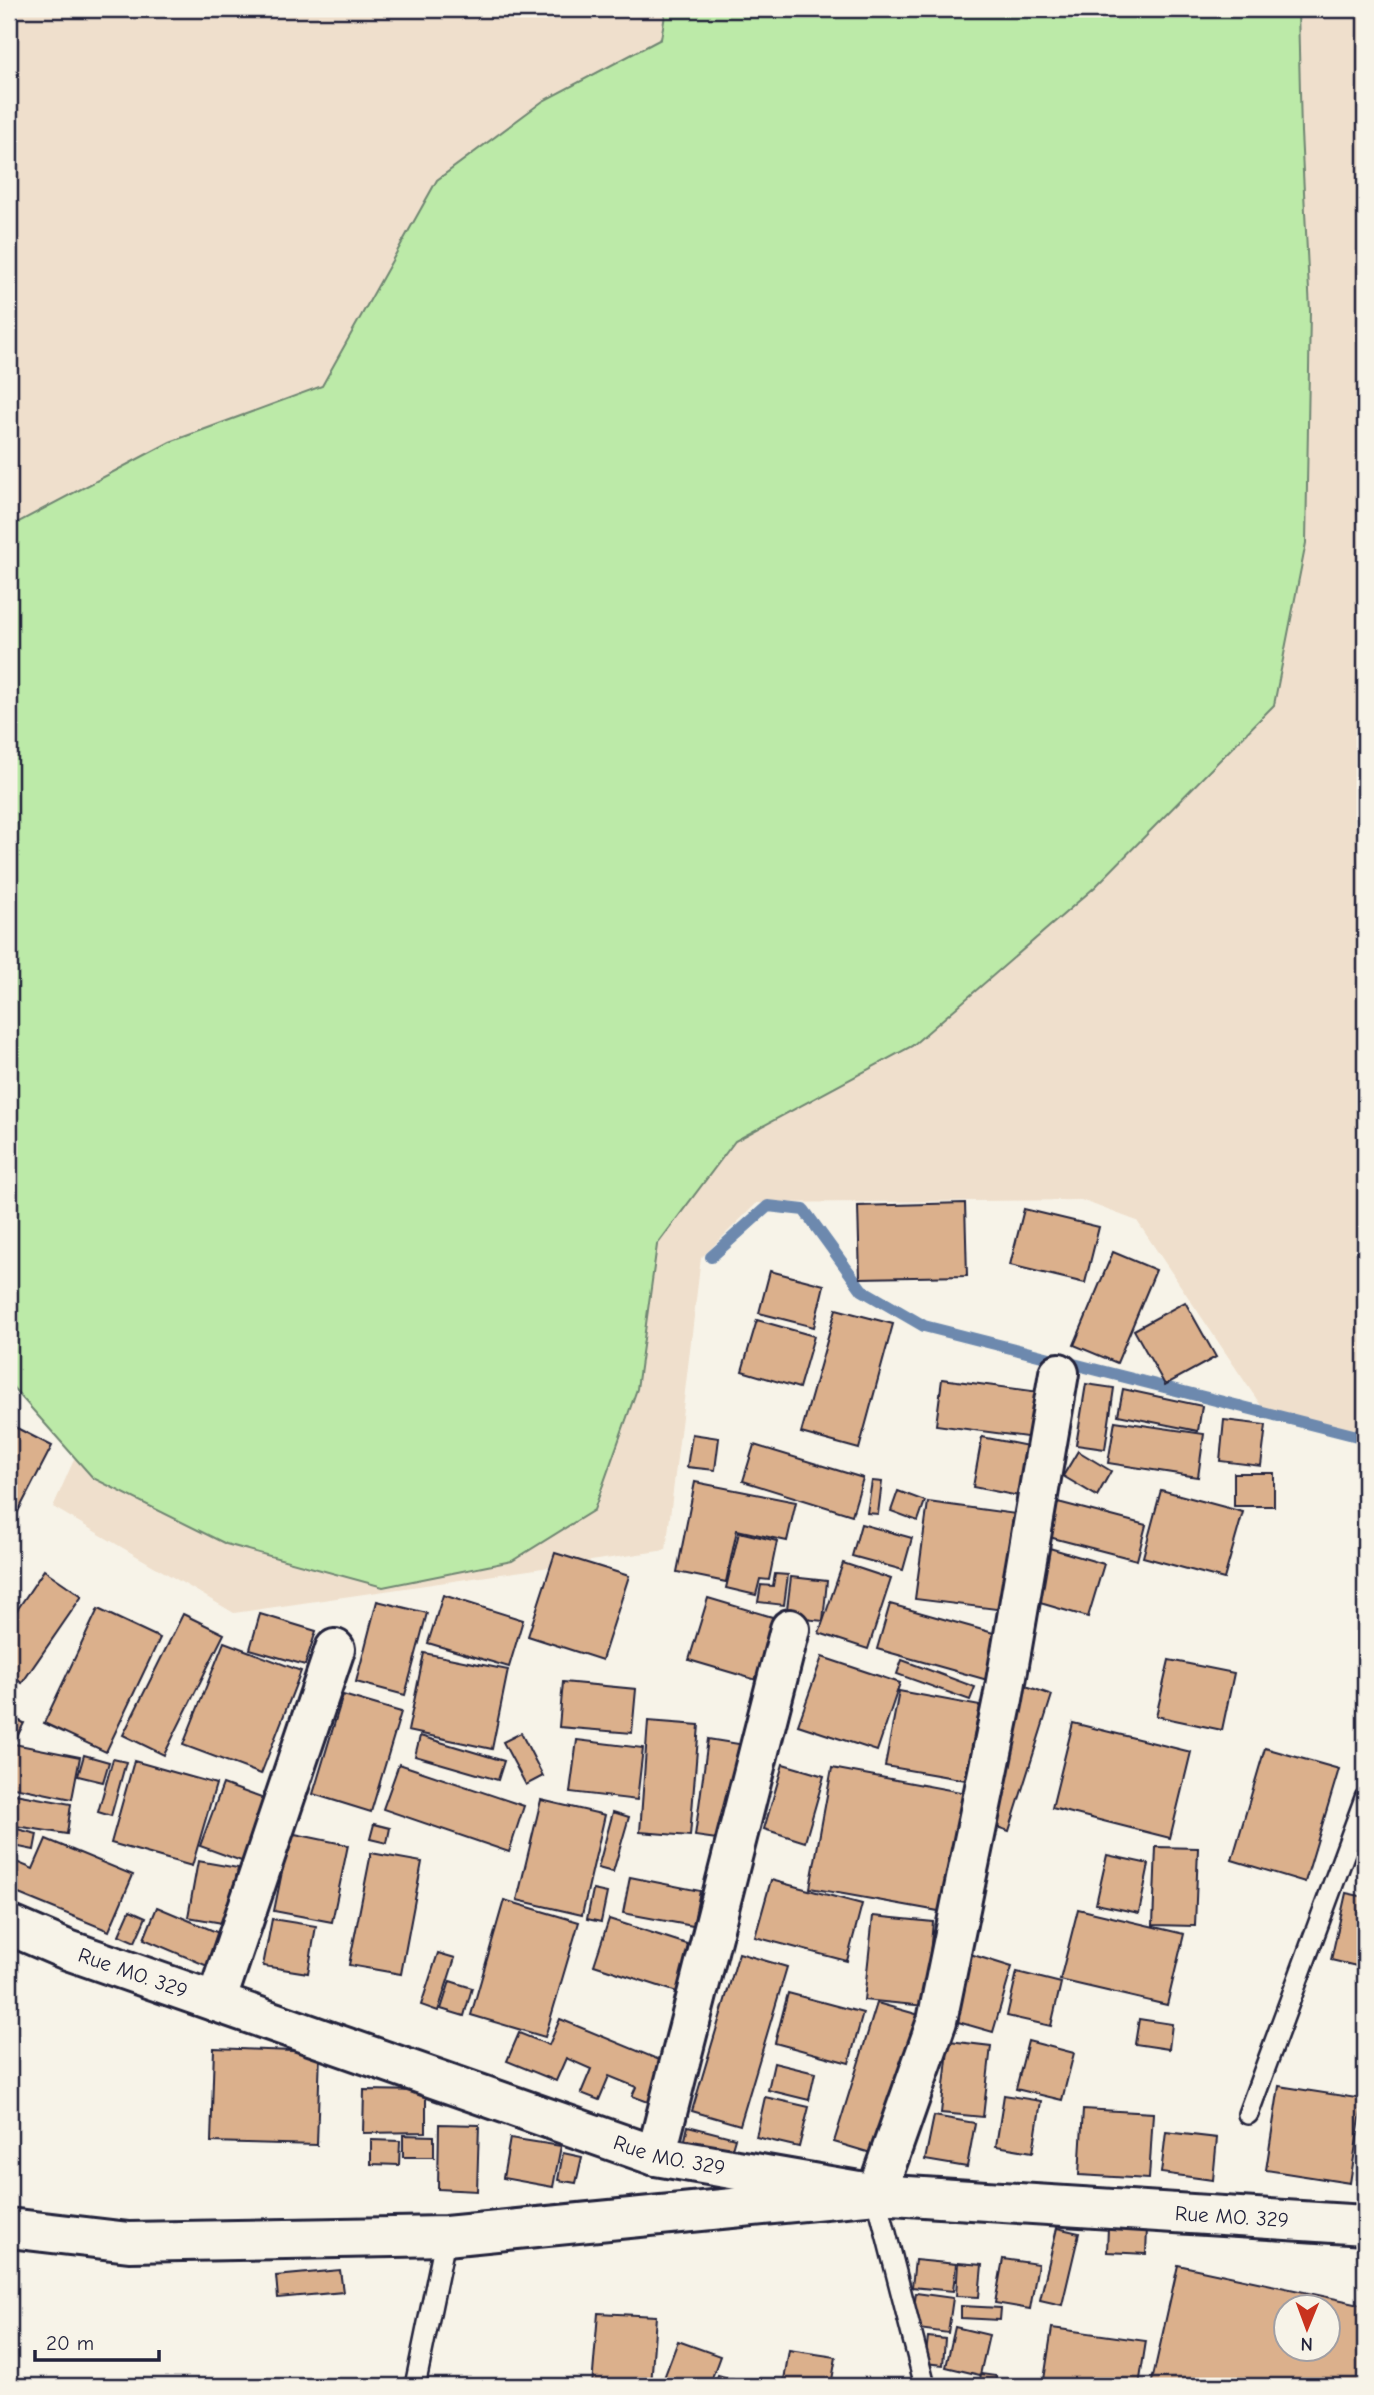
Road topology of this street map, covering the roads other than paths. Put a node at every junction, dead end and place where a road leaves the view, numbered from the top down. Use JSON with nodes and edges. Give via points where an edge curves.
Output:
{"nodes":[{"id":1,"x":1059,"y":1373,"type":"dead end"},
{"id":2,"x":790,"y":1629,"type":"dead end"},
{"id":3,"x":335,"y":1649,"type":"dead end"},
{"id":4,"x":1365,"y":1798,"type":"edge"},
{"id":5,"x":9,"y":1926,"type":"edge"},
{"id":6,"x":216,"y":2002,"type":"junction"},
{"id":7,"x":1248,"y":2115,"type":"dead end"},
{"id":8,"x":656,"y":2155,"type":"junction"},
{"id":9,"x":876,"y":2194,"type":"junction"},
{"id":10,"x":1365,"y":2225,"type":"edge"},
{"id":11,"x":9,"y":2228,"type":"edge"},
{"id":12,"x":446,"y":2236,"type":"junction"},
{"id":13,"x":415,"y":2386,"type":"edge"},
{"id":14,"x":925,"y":2386,"type":"edge"}],
"edges":[{"from":1,"to":9,"type":"street","via":[[1003,1699],[937,2021]]},
{"from":2,"to":8,"type":"street"},
{"from":3,"to":6,"type":"street"},
{"from":4,"to":7,"type":"lane"},
{"from":5,"to":6,"type":"street","name":"Rue MO. 329"},
{"from":6,"to":8,"type":"street","name":"Rue MO. 329"},
{"from":8,"to":9,"type":"street","name":"Rue MO. 329"},
{"from":9,"to":10,"type":"street","name":"Rue MO. 329"},
{"from":9,"to":12,"type":"street"},
{"from":9,"to":14,"type":"lane"},
{"from":11,"to":12,"type":"street","via":[[130,2242]]},
{"from":12,"to":13,"type":"lane"}]}
